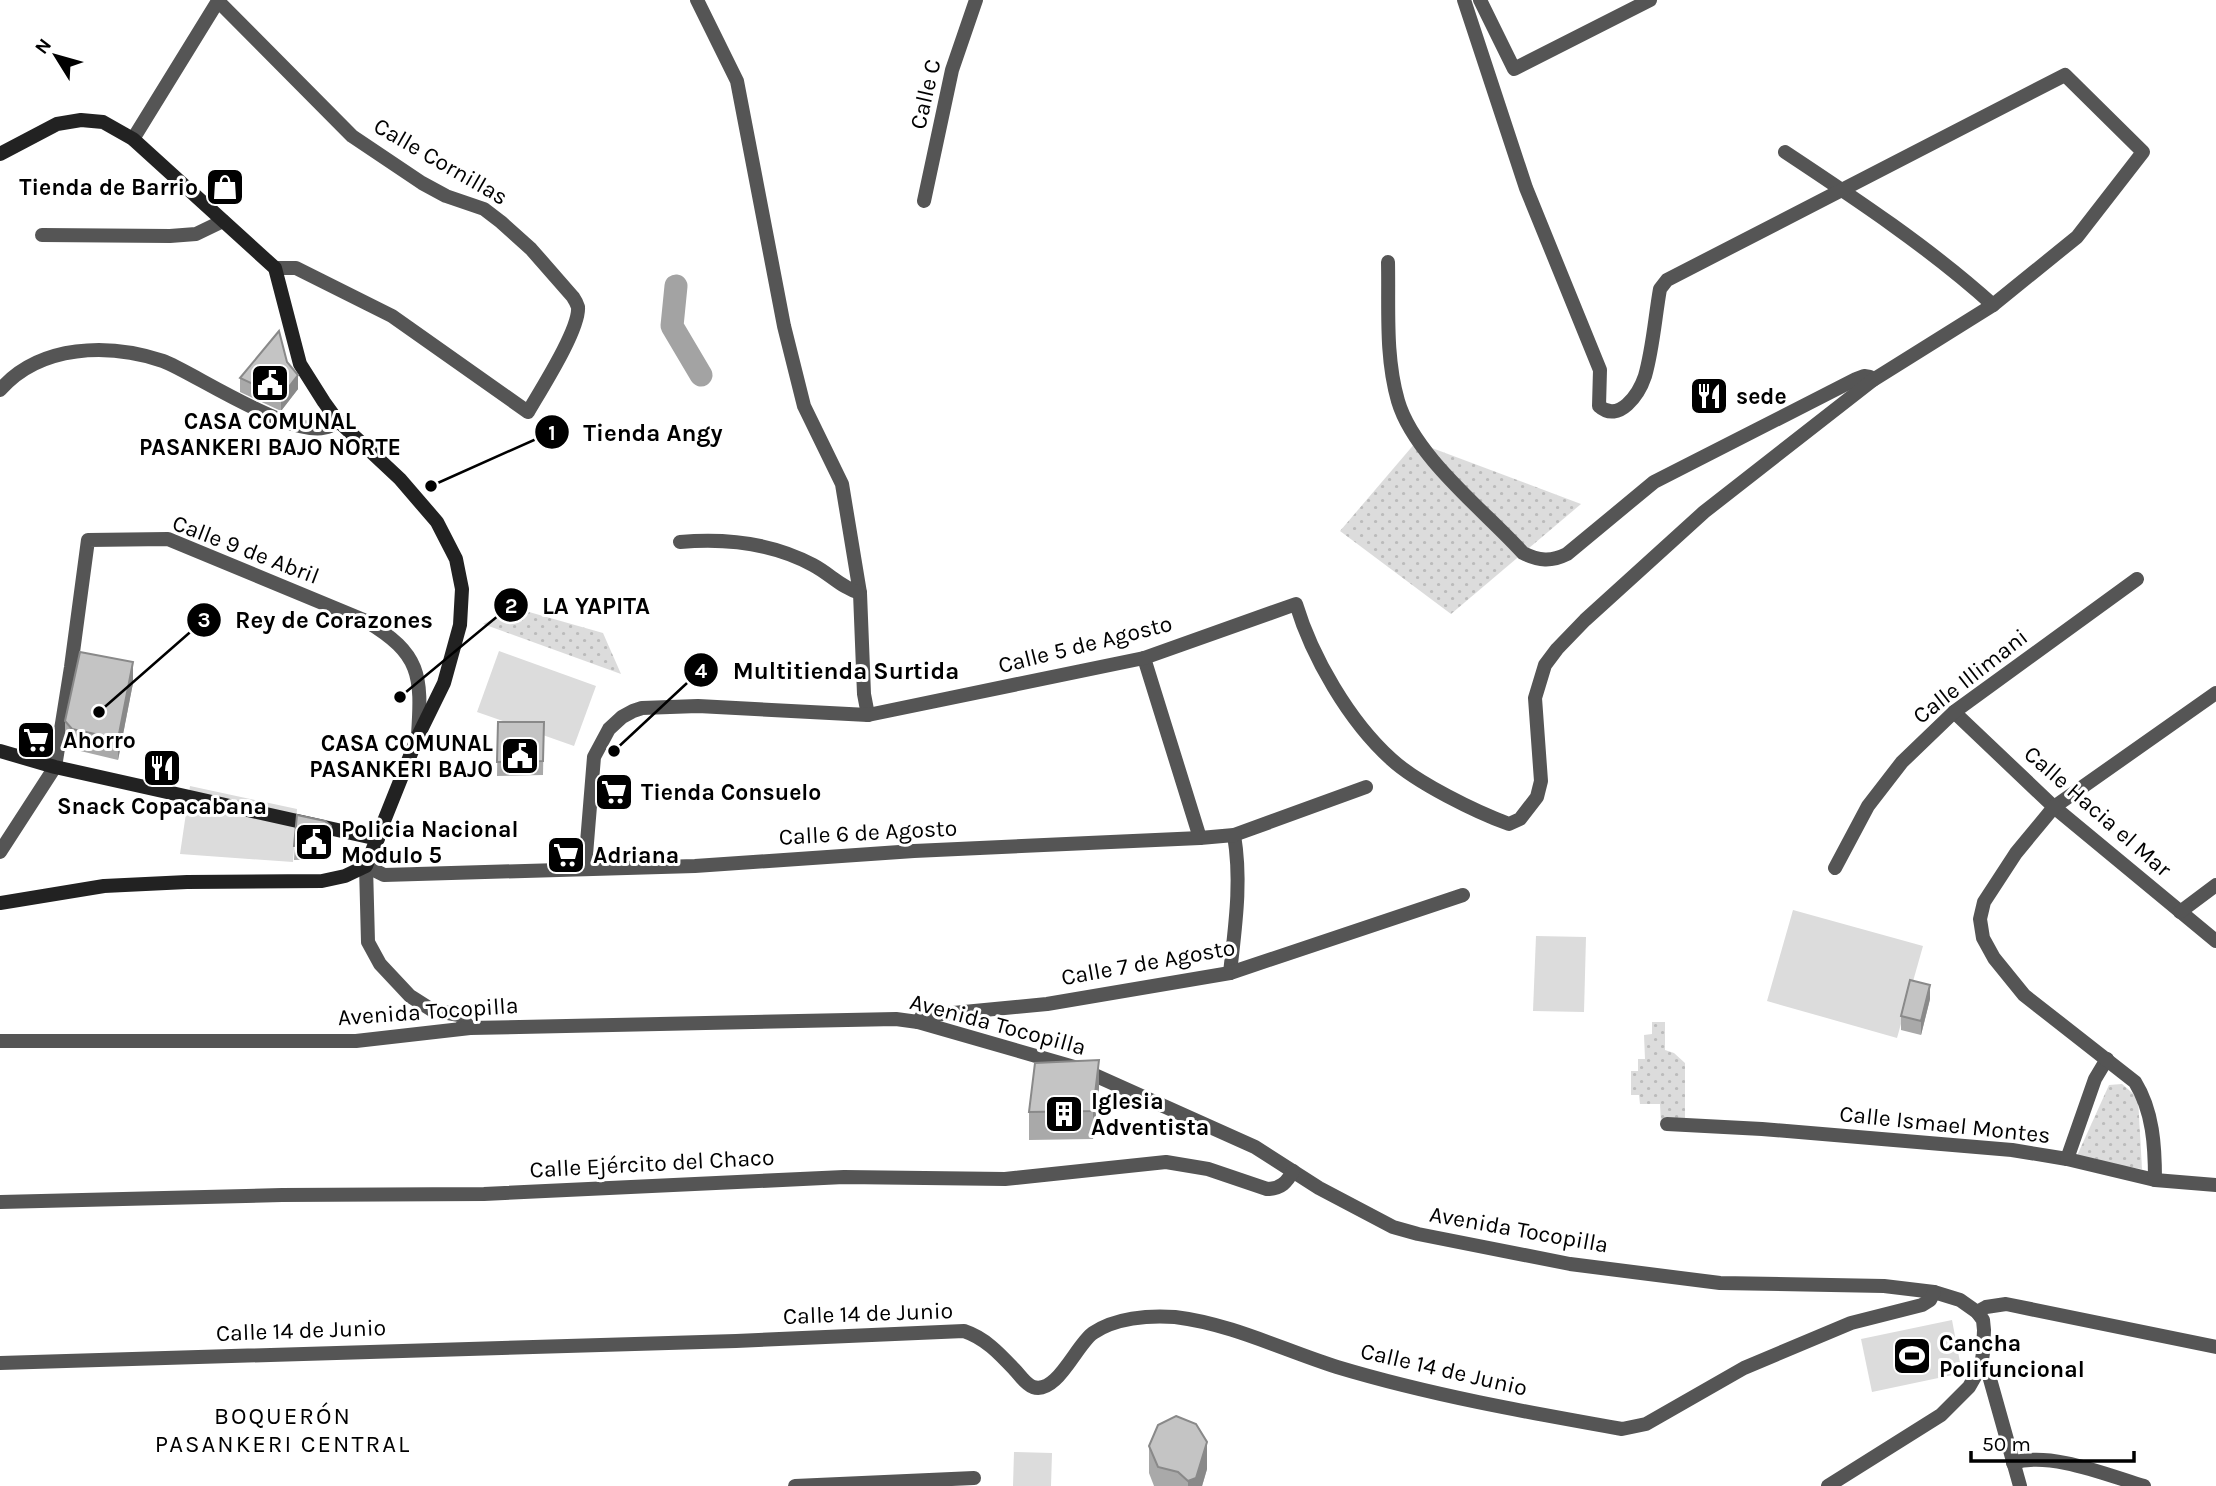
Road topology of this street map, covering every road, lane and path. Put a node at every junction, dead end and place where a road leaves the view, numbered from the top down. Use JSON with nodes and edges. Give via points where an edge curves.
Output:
{"nodes":[{"id":1,"x":697,"y":0,"type":"edge"},
{"id":2,"x":976,"y":0,"type":"edge"},
{"id":3,"x":1464,"y":0,"type":"edge"},
{"id":4,"x":1480,"y":0,"type":"edge"},
{"id":5,"x":1650,"y":0,"type":"edge"},
{"id":6,"x":219,"y":1,"type":"edge"},
{"id":7,"x":133,"y":139,"type":"junction"},
{"id":8,"x":1785,"y":152,"type":"dead end"},
{"id":9,"x":0,"y":154,"type":"edge"},
{"id":10,"x":1841,"y":189,"type":"junction"},
{"id":11,"x":924,"y":201,"type":"dead end"},
{"id":12,"x":223,"y":221,"type":"junction"},
{"id":13,"x":42,"y":235,"type":"dead end"},
{"id":14,"x":1388,"y":262,"type":"dead end"},
{"id":15,"x":275,"y":268,"type":"junction"},
{"id":16,"x":1993,"y":305,"type":"junction"},
{"id":17,"x":1873,"y":380,"type":"junction"},
{"id":18,"x":0,"y":390,"type":"edge"},
{"id":19,"x":337,"y":420,"type":"junction"},
{"id":20,"x":680,"y":542,"type":"dead end"},
{"id":21,"x":2137,"y":579,"type":"dead end"},
{"id":22,"x":860,"y":593,"type":"junction"},
{"id":23,"x":1144,"y":658,"type":"junction"},
{"id":24,"x":2216,"y":693,"type":"edge"},
{"id":25,"x":1954,"y":712,"type":"junction"},
{"id":26,"x":867,"y":715,"type":"junction"},
{"id":27,"x":418,"y":736,"type":"junction"},
{"id":28,"x":0,"y":751,"type":"edge"},
{"id":29,"x":55,"y":767,"type":"junction"},
{"id":30,"x":1366,"y":787,"type":"dead end"},
{"id":31,"x":2054,"y":807,"type":"junction"},
{"id":32,"x":1234,"y":835,"type":"junction"},
{"id":33,"x":1200,"y":838,"type":"junction"},
{"id":34,"x":378,"y":839,"type":"junction"},
{"id":35,"x":0,"y":852,"type":"edge"},
{"id":36,"x":366,"y":866,"type":"junction"},
{"id":37,"x":585,"y":867,"type":"junction"},
{"id":38,"x":1835,"y":868,"type":"dead end"},
{"id":39,"x":2216,"y":885,"type":"edge"},
{"id":40,"x":1463,"y":895,"type":"dead end"},
{"id":41,"x":0,"y":903,"type":"edge"},
{"id":42,"x":2180,"y":912,"type":"junction"},
{"id":43,"x":2216,"y":941,"type":"edge"},
{"id":44,"x":1230,"y":973,"type":"junction"},
{"id":45,"x":918,"y":1022,"type":"junction"},
{"id":46,"x":470,"y":1028,"type":"junction"},
{"id":47,"x":0,"y":1041,"type":"edge"},
{"id":48,"x":2106,"y":1059,"type":"junction"},
{"id":49,"x":1667,"y":1124,"type":"dead end"},
{"id":50,"x":2067,"y":1159,"type":"junction"},
{"id":51,"x":1293,"y":1171,"type":"junction"},
{"id":52,"x":2155,"y":1180,"type":"junction"},
{"id":53,"x":2216,"y":1185,"type":"edge"},
{"id":54,"x":0,"y":1202,"type":"edge"},
{"id":55,"x":1934,"y":1292,"type":"junction"},
{"id":56,"x":1977,"y":1312,"type":"junction"},
{"id":57,"x":2216,"y":1346,"type":"edge"},
{"id":58,"x":0,"y":1363,"type":"edge"},
{"id":59,"x":1981,"y":1366,"type":"junction"},
{"id":60,"x":2013,"y":1463,"type":"junction"},
{"id":61,"x":974,"y":1478,"type":"dead end"},
{"id":62,"x":795,"y":1486,"type":"edge"},
{"id":63,"x":1828,"y":1486,"type":"edge"},
{"id":64,"x":2020,"y":1486,"type":"edge"},
{"id":65,"x":2144,"y":1486,"type":"edge"}],
"edges":[{"from":1,"to":22,"type":"street","via":[[737,81],[783,326],[804,406],[842,484]]},
{"from":2,"to":11,"type":"street","name":"Calle C","via":[[952,70]]},
{"from":3,"to":10,"type":"street","via":[[1526,188],[1600,370],[1598,401],[1605,411],[1615,412],[1630,402],[1644,377],[1660,289],[1667,280]]},
{"from":4,"to":5,"type":"street","via":[[1514,69]]},
{"from":6,"to":7,"type":"street","name":"Calle Cornillas"},
{"from":6,"to":15,"type":"street","name":"Calle Cornillas","via":[[352,136],[422,183],[484,209],[531,249],[578,305],[574,325],[528,412],[392,316],[296,268]]},
{"from":7,"to":9,"type":"main road","via":[[103,122],[81,120],[57,124]]},
{"from":7,"to":12,"type":"main road"},
{"from":8,"to":10,"type":"street"},
{"from":10,"to":16,"type":"street"},
{"from":10,"to":16,"type":"street","via":[[2065,75],[2143,152],[2077,237]]},
{"from":12,"to":13,"type":"street","via":[[195,233],[170,236]]},
{"from":12,"to":15,"type":"main road"},
{"from":14,"to":17,"type":"street","via":[[1390,360],[1398,402],[1409,427],[1439,466],[1523,553],[1542,560],[1567,554],[1654,482],[1856,379]]},
{"from":15,"to":19,"type":"main road","via":[[300,364]]},
{"from":16,"to":17,"type":"street"},
{"from":17,"to":23,"type":"street","name":"Calle 5 de Agosto","via":[[1704,512],[1557,649],[1545,666],[1535,698],[1541,781],[1537,797],[1520,819],[1509,824],[1440,792],[1392,760],[1363,730],[1335,688],[1296,604]]},
{"from":18,"to":19,"type":"street","via":[[19,371],[55,355],[100,349],[136,353],[190,372],[292,426],[325,428]]},
{"from":19,"to":27,"type":"main road","via":[[400,479],[437,522],[456,559],[462,589],[460,625],[444,683]]},
{"from":20,"to":22,"type":"street","via":[[709,539],[755,544],[813,565]]},
{"from":21,"to":25,"type":"street","name":"Calle Illimani"},
{"from":22,"to":26,"type":"street"},
{"from":23,"to":26,"type":"street","name":"Calle 5 de Agosto"},
{"from":23,"to":33,"type":"street"},
{"from":24,"to":31,"type":"street"},
{"from":25,"to":31,"type":"street","name":"Calle Hacia el Mar"},
{"from":25,"to":38,"type":"street","name":"Calle Illimani","via":[[1902,762],[1868,806]]},
{"from":26,"to":37,"type":"street","name":"Calle 5 de Agosto","via":[[698,706],[642,708],[622,717],[609,729],[594,757]]},
{"from":27,"to":29,"type":"street","name":"Calle 9 de Abril","via":[[419,681],[413,662],[392,637],[366,621],[168,538],[88,540]]},
{"from":27,"to":34,"type":"main road"},
{"from":28,"to":29,"type":"main road"},
{"from":29,"to":34,"type":"main road"},
{"from":29,"to":35,"type":"street","name":"Calle 9 de Abril"},
{"from":30,"to":32,"type":"street","name":"Calle 6 de Agosto"},
{"from":31,"to":42,"type":"street","name":"Calle Hacia el Mar"},
{"from":31,"to":48,"type":"street","via":[[1984,902],[1980,919],[1983,938],[2024,995]]},
{"from":32,"to":33,"type":"street","name":"Calle 6 de Agosto"},
{"from":32,"to":44,"type":"street","via":[[1238,905]]},
{"from":33,"to":37,"type":"street","name":"Calle 6 de Agosto","via":[[695,866]]},
{"from":34,"to":36,"type":"main road"},
{"from":36,"to":37,"type":"street","name":"Calle 6 de Agosto","via":[[384,875]]},
{"from":36,"to":41,"type":"main road","via":[[322,881],[104,886]]},
{"from":36,"to":46,"type":"street","via":[[368,942],[380,964],[410,996],[432,1010],[459,1015]]},
{"from":39,"to":42,"type":"street"},
{"from":40,"to":44,"type":"street","name":"Calle 7 de Agosto"},
{"from":42,"to":43,"type":"street","name":"Calle Hacia el Mar"},
{"from":44,"to":45,"type":"street","name":"Calle 7 de Agosto","via":[[1047,1004],[922,1017]]},
{"from":45,"to":46,"type":"street","name":"Avenida Tocopilla"},
{"from":45,"to":51,"type":"street","name":"Avenida Tocopilla","via":[[1082,1069],[1255,1147]]},
{"from":46,"to":47,"type":"street","name":"Avenida Tocopilla","via":[[356,1041]]},
{"from":48,"to":50,"type":"street"},
{"from":48,"to":52,"type":"street","via":[[2135,1082],[2143,1095],[2155,1150]]},
{"from":49,"to":50,"type":"street","name":"Calle Ismael Montes","via":[[2012,1150]]},
{"from":50,"to":52,"type":"street","name":"Calle Ismael Montes"},
{"from":51,"to":54,"type":"street","name":"Calle Ejército del Chaco","via":[[1274,1189],[1208,1168],[1166,1162],[1005,1179],[844,1177],[484,1194]]},
{"from":51,"to":55,"type":"street","name":"Avenida Tocopilla","via":[[1393,1227],[1570,1264],[1720,1283],[1884,1286]]},
{"from":52,"to":53,"type":"street","name":"Calle Ismael Montes"},
{"from":55,"to":56,"type":"street","name":"Avenida Tocopilla"},
{"from":55,"to":58,"type":"street","name":"Calle 14 de Junio","via":[[1922,1305],[1851,1323],[1744,1368],[1646,1424],[1622,1429],[1462,1400],[1335,1366],[1217,1325],[1173,1317],[1115,1321],[1091,1335],[1054,1382],[1044,1388],[1031,1386],[987,1342],[964,1331]]},
{"from":56,"to":57,"type":"street","via":[[2006,1304]]},
{"from":56,"to":59,"type":"street","via":[[1984,1330]]},
{"from":59,"to":60,"type":"street","via":[[1988,1372]]},
{"from":59,"to":63,"type":"street","via":[[1969,1387],[1941,1415]]},
{"from":60,"to":64,"type":"street"},
{"from":60,"to":65,"type":"street","via":[[2043,1458]]},
{"from":61,"to":62,"type":"street"}]}
